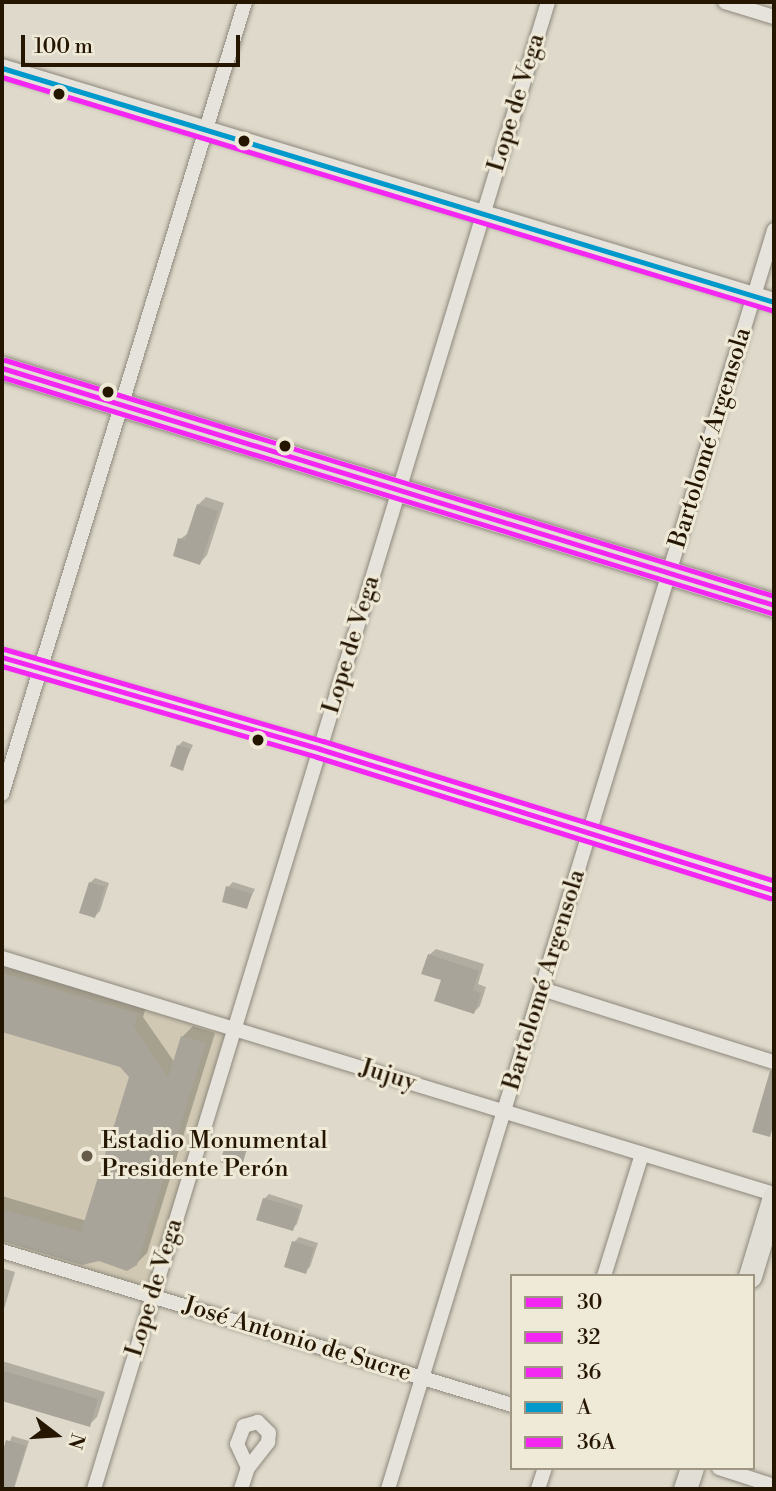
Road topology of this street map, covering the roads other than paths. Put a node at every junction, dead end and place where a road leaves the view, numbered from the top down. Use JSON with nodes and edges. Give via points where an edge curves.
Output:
{"nodes":[{"id":1,"x":245,"y":2,"type":"edge"},
{"id":2,"x":548,"y":2,"type":"edge"},
{"id":3,"x":725,"y":2,"type":"edge"},
{"id":4,"x":774,"y":17,"type":"edge"},
{"id":5,"x":2,"y":68,"type":"edge"},
{"id":6,"x":205,"y":130,"type":"junction"},
{"id":7,"x":484,"y":214,"type":"junction"},
{"id":8,"x":774,"y":230,"type":"edge"},
{"id":9,"x":754,"y":296,"type":"junction"},
{"id":10,"x":774,"y":302,"type":"edge"},
{"id":11,"x":2,"y":368,"type":"edge"},
{"id":12,"x":121,"y":405,"type":"junction"},
{"id":13,"x":399,"y":490,"type":"junction"},
{"id":14,"x":670,"y":573,"type":"junction"},
{"id":15,"x":774,"y":605,"type":"edge"},
{"id":16,"x":2,"y":657,"type":"edge"},
{"id":17,"x":40,"y":669,"type":"junction"},
{"id":18,"x":320,"y":749,"type":"junction"},
{"id":19,"x":2,"y":794,"type":"edge"},
{"id":20,"x":590,"y":833,"type":"junction"},
{"id":21,"x":774,"y":890,"type":"edge"},
{"id":22,"x":2,"y":958,"type":"edge"},
{"id":23,"x":542,"y":989,"type":"junction"},
{"id":24,"x":234,"y":1030,"type":"junction"},
{"id":25,"x":774,"y":1062,"type":"edge"},
{"id":26,"x":504,"y":1112,"type":"junction"},
{"id":27,"x":642,"y":1154,"type":"junction"},
{"id":28,"x":774,"y":1196,"type":"edge"},
{"id":29,"x":2,"y":1251,"type":"edge"},
{"id":30,"x":605,"y":1274,"type":"edge"},
{"id":31,"x":751,"y":1274,"type":"edge"},
{"id":32,"x":153,"y":1297,"type":"junction"},
{"id":33,"x":422,"y":1378,"type":"junction"},
{"id":34,"x":510,"y":1404,"type":"edge"},
{"id":35,"x":248,"y":1468,"type":"dead end"},
{"id":36,"x":544,"y":1470,"type":"edge"},
{"id":37,"x":691,"y":1470,"type":"edge"},
{"id":38,"x":725,"y":1470,"type":"edge"},
{"id":39,"x":774,"y":1486,"type":"edge"},
{"id":40,"x":94,"y":1489,"type":"edge"},
{"id":41,"x":241,"y":1489,"type":"edge"},
{"id":42,"x":388,"y":1489,"type":"edge"},
{"id":43,"x":538,"y":1489,"type":"edge"},
{"id":44,"x":685,"y":1489,"type":"edge"}],
"edges":[{"from":1,"to":6,"type":"street"},
{"from":2,"to":7,"type":"street","name":"Lope de Vega"},
{"from":3,"to":4,"type":"street"},
{"from":5,"to":6,"type":"street"},
{"from":6,"to":7,"type":"street"},
{"from":6,"to":12,"type":"street"},
{"from":7,"to":9,"type":"street"},
{"from":7,"to":13,"type":"street","name":"Lope de Vega"},
{"from":8,"to":9,"type":"street","name":"Bartolomé Argensola"},
{"from":9,"to":10,"type":"street"},
{"from":9,"to":14,"type":"street","name":"Bartolomé Argensola"},
{"from":11,"to":12,"type":"main road"},
{"from":12,"to":13,"type":"main road"},
{"from":12,"to":17,"type":"street"},
{"from":13,"to":14,"type":"main road"},
{"from":13,"to":18,"type":"street","name":"Lope de Vega"},
{"from":14,"to":15,"type":"main road"},
{"from":14,"to":20,"type":"street","name":"Bartolomé Argensola"},
{"from":16,"to":17,"type":"street"},
{"from":17,"to":18,"type":"street"},
{"from":17,"to":19,"type":"street"},
{"from":18,"to":20,"type":"street"},
{"from":18,"to":24,"type":"street","name":"Lope de Vega"},
{"from":20,"to":21,"type":"street"},
{"from":20,"to":23,"type":"street","name":"Bartolomé Argensola"},
{"from":22,"to":24,"type":"street","name":"Jujuy"},
{"from":23,"to":25,"type":"street"},
{"from":23,"to":26,"type":"street","name":"Bartolomé Argensola"},
{"from":24,"to":26,"type":"street","name":"Jujuy"},
{"from":24,"to":32,"type":"street","name":"Lope de Vega"},
{"from":26,"to":27,"type":"street","name":"Jujuy"},
{"from":26,"to":33,"type":"street","name":"Bartolomé Argensola"},
{"from":27,"to":28,"type":"street","name":"Jujuy"},
{"from":27,"to":30,"type":"street"},
{"from":28,"to":31,"type":"main road"},
{"from":29,"to":32,"type":"street","name":"José Antonio de Sucre"},
{"from":32,"to":33,"type":"street","name":"José Antonio de Sucre"},
{"from":32,"to":40,"type":"street","name":"Lope de Vega"},
{"from":33,"to":34,"type":"street","name":"José Antonio de Sucre"},
{"from":33,"to":42,"type":"street","name":"Bartolomé Argensola"},
{"from":35,"to":41,"type":"street"},
{"from":36,"to":43,"type":"street"},
{"from":37,"to":44,"type":"main road"},
{"from":38,"to":39,"type":"street"}]}
